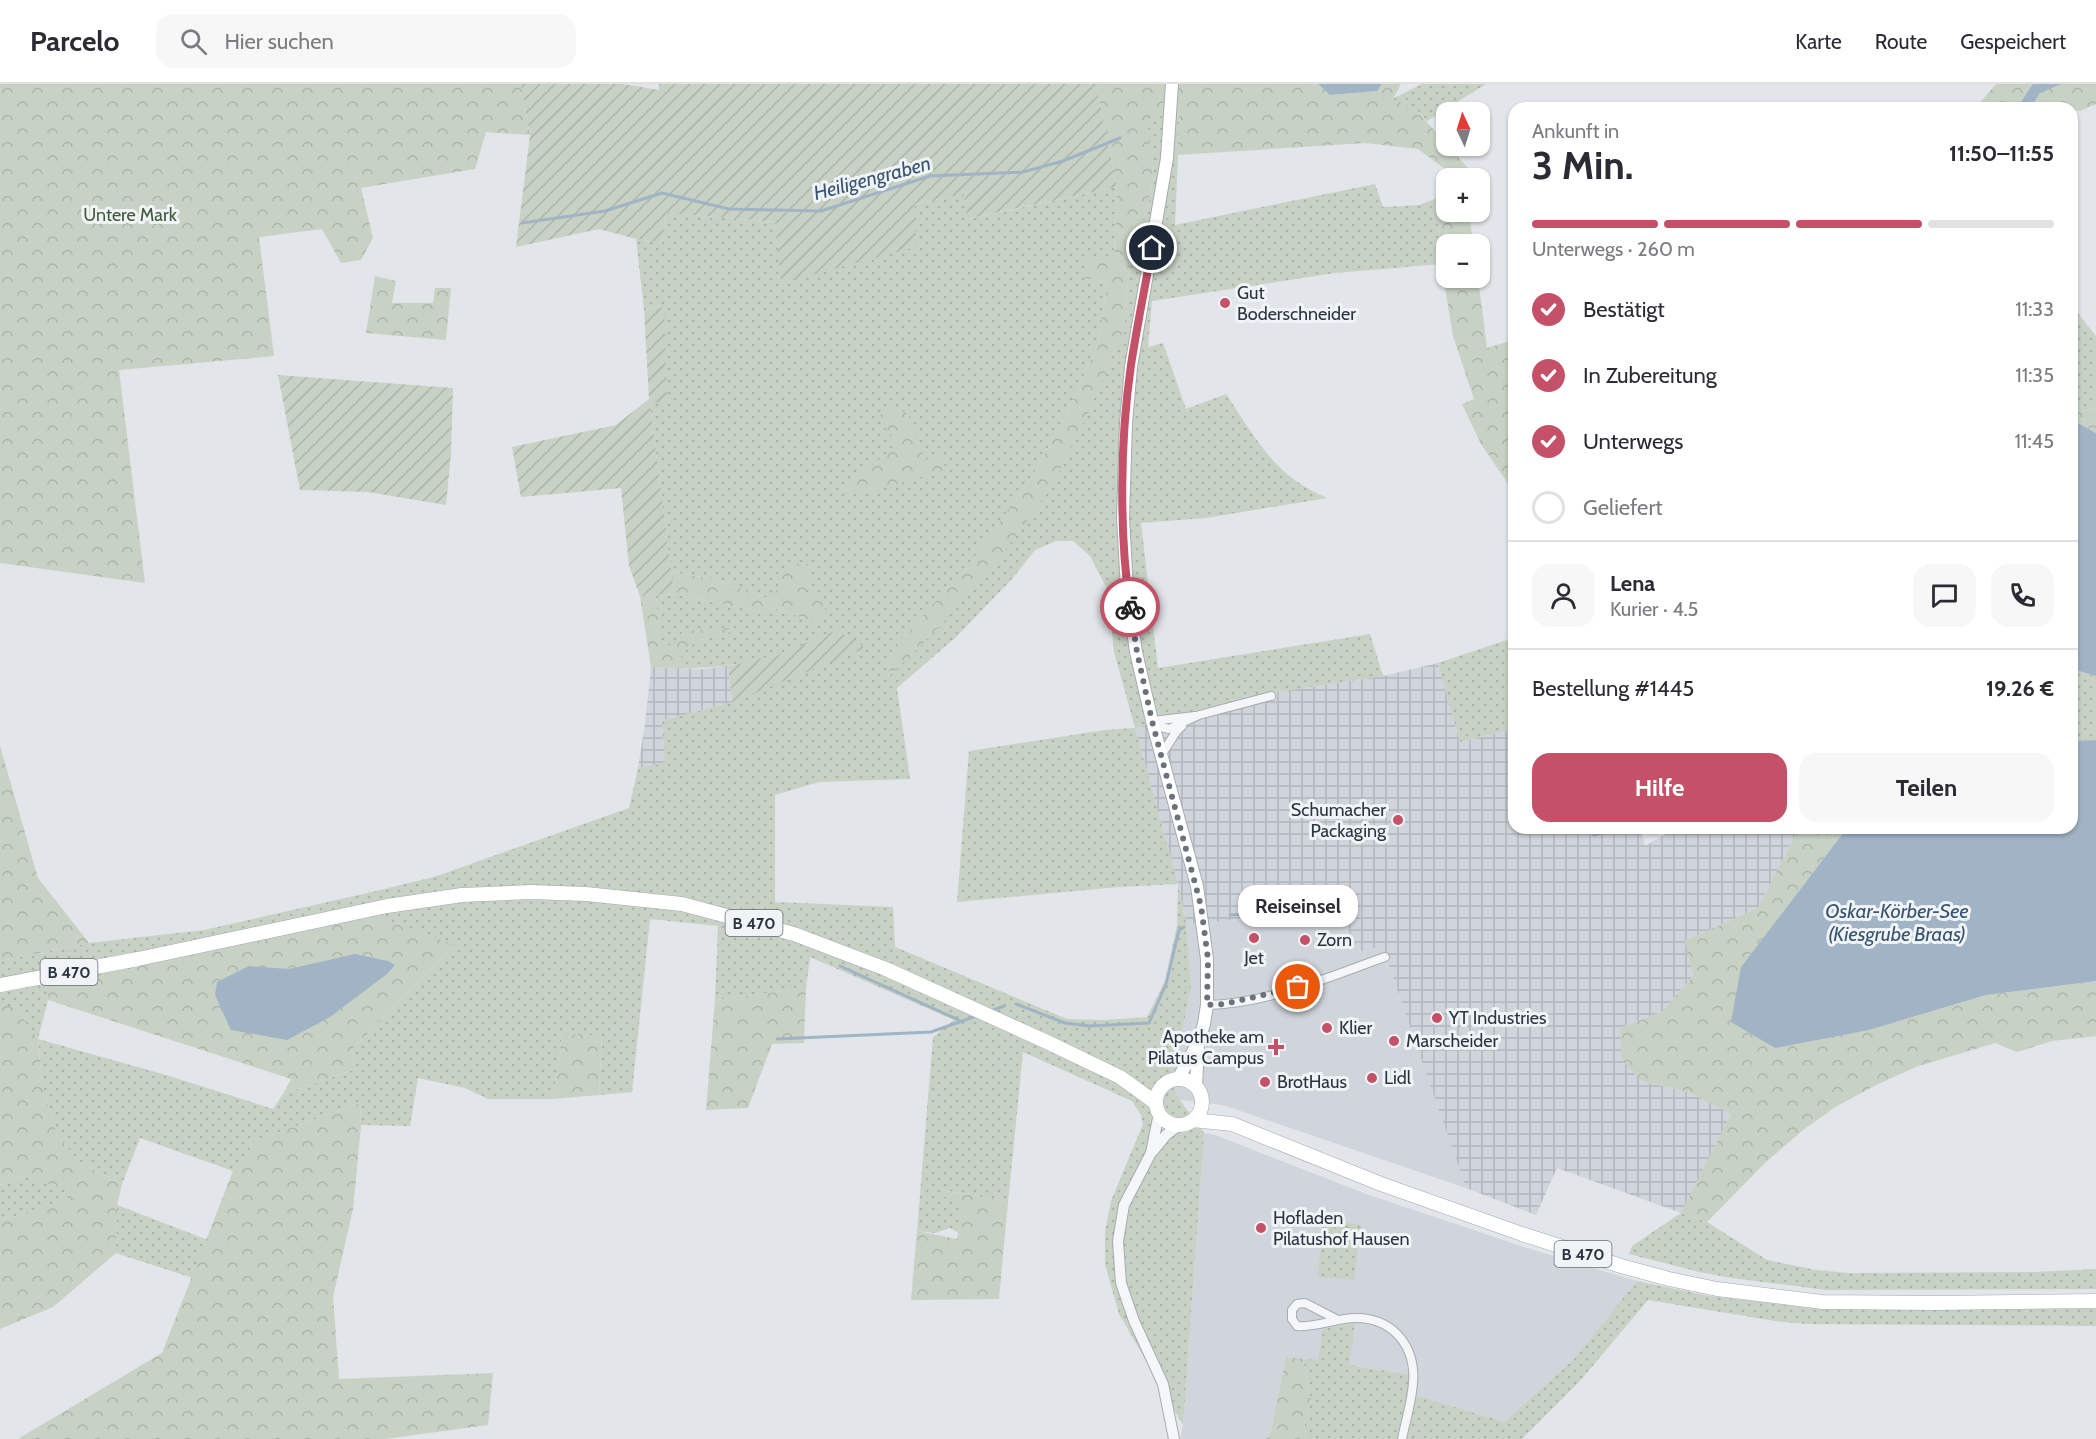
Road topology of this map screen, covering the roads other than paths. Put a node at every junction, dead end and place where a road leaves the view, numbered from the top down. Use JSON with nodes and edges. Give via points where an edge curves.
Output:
{"nodes":[{"id":1,"x":1172,"y":84,"type":"edge"},
{"id":2,"x":1271,"y":696,"type":"dead end"},
{"id":3,"x":1199,"y":715,"type":"junction"},
{"id":4,"x":1153,"y":723,"type":"junction"},
{"id":5,"x":1185,"y":723,"type":"junction"},
{"id":6,"x":1162,"y":754,"type":"junction"},
{"id":7,"x":1385,"y":957,"type":"dead end"},
{"id":8,"x":0,"y":986,"type":"edge"},
{"id":9,"x":1207,"y":1005,"type":"junction"},
{"id":10,"x":1198,"y":1043,"type":"junction"},
{"id":11,"x":1120,"y":1077,"type":"junction"},
{"id":12,"x":1178,"y":1079,"type":"junction"},
{"id":13,"x":1163,"y":1085,"type":"junction"},
{"id":14,"x":1196,"y":1086,"type":"junction"},
{"id":15,"x":1202,"y":1101,"type":"junction"},
{"id":16,"x":1157,"y":1108,"type":"junction"},
{"id":17,"x":1193,"y":1120,"type":"junction"},
{"id":18,"x":1232,"y":1124,"type":"junction"},
{"id":19,"x":1179,"y":1125,"type":"junction"},
{"id":20,"x":1150,"y":1153,"type":"junction"},
{"id":21,"x":2096,"y":1301,"type":"edge"},
{"id":22,"x":1338,"y":1320,"type":"junction"},
{"id":23,"x":1174,"y":1439,"type":"edge"},
{"id":24,"x":1402,"y":1439,"type":"edge"}],
"edges":[{"from":1,"to":4,"type":"main road","via":[[1167,158],[1131,367],[1123,518],[1130,610]]},
{"from":2,"to":3,"type":"street"},
{"from":3,"to":4,"type":"street"},
{"from":3,"to":5,"type":"street"},
{"from":4,"to":5,"type":"street","via":[[1169,729]]},
{"from":4,"to":6,"type":"main road"},
{"from":5,"to":6,"type":"street"},
{"from":6,"to":9,"type":"main road","via":[[1201,906],[1208,959]]},
{"from":7,"to":9,"type":"street","via":[[1283,992]]},
{"from":8,"to":11,"type":"main road","number":"B 470","via":[[387,906],[462,895],[586,894],[682,904],[794,934],[886,969]]},
{"from":9,"to":10,"type":"main road"},
{"from":10,"to":12,"type":"main road"},
{"from":10,"to":14,"type":"main road"},
{"from":11,"to":13,"type":"main road","number":"B 470"},
{"from":11,"to":16,"type":"main road","number":"B 470"},
{"from":12,"to":13,"type":"main road"},
{"from":12,"to":14,"type":"main road"},
{"from":13,"to":16,"type":"main road","via":[[1157,1096]]},
{"from":14,"to":15,"type":"main road"},
{"from":15,"to":17,"type":"main road"},
{"from":15,"to":18,"type":"main road","number":"B 470"},
{"from":16,"to":19,"type":"main road","via":[[1164,1119]]},
{"from":16,"to":20,"type":"street"},
{"from":17,"to":18,"type":"main road","number":"B 470"},
{"from":17,"to":19,"type":"main road"},
{"from":18,"to":21,"type":"main road","number":"B 470","via":[[1381,1184],[1572,1251],[1717,1289],[1822,1302]]},
{"from":19,"to":20,"type":"street"},
{"from":20,"to":23,"type":"street","via":[[1124,1205],[1119,1241],[1121,1283],[1163,1384]]},
{"from":22,"to":22,"type":"street","via":[[1305,1303],[1292,1310],[1297,1326]]},
{"from":22,"to":24,"type":"street","via":[[1376,1322],[1391,1328],[1404,1342],[1411,1356],[1414,1384]]}]}
